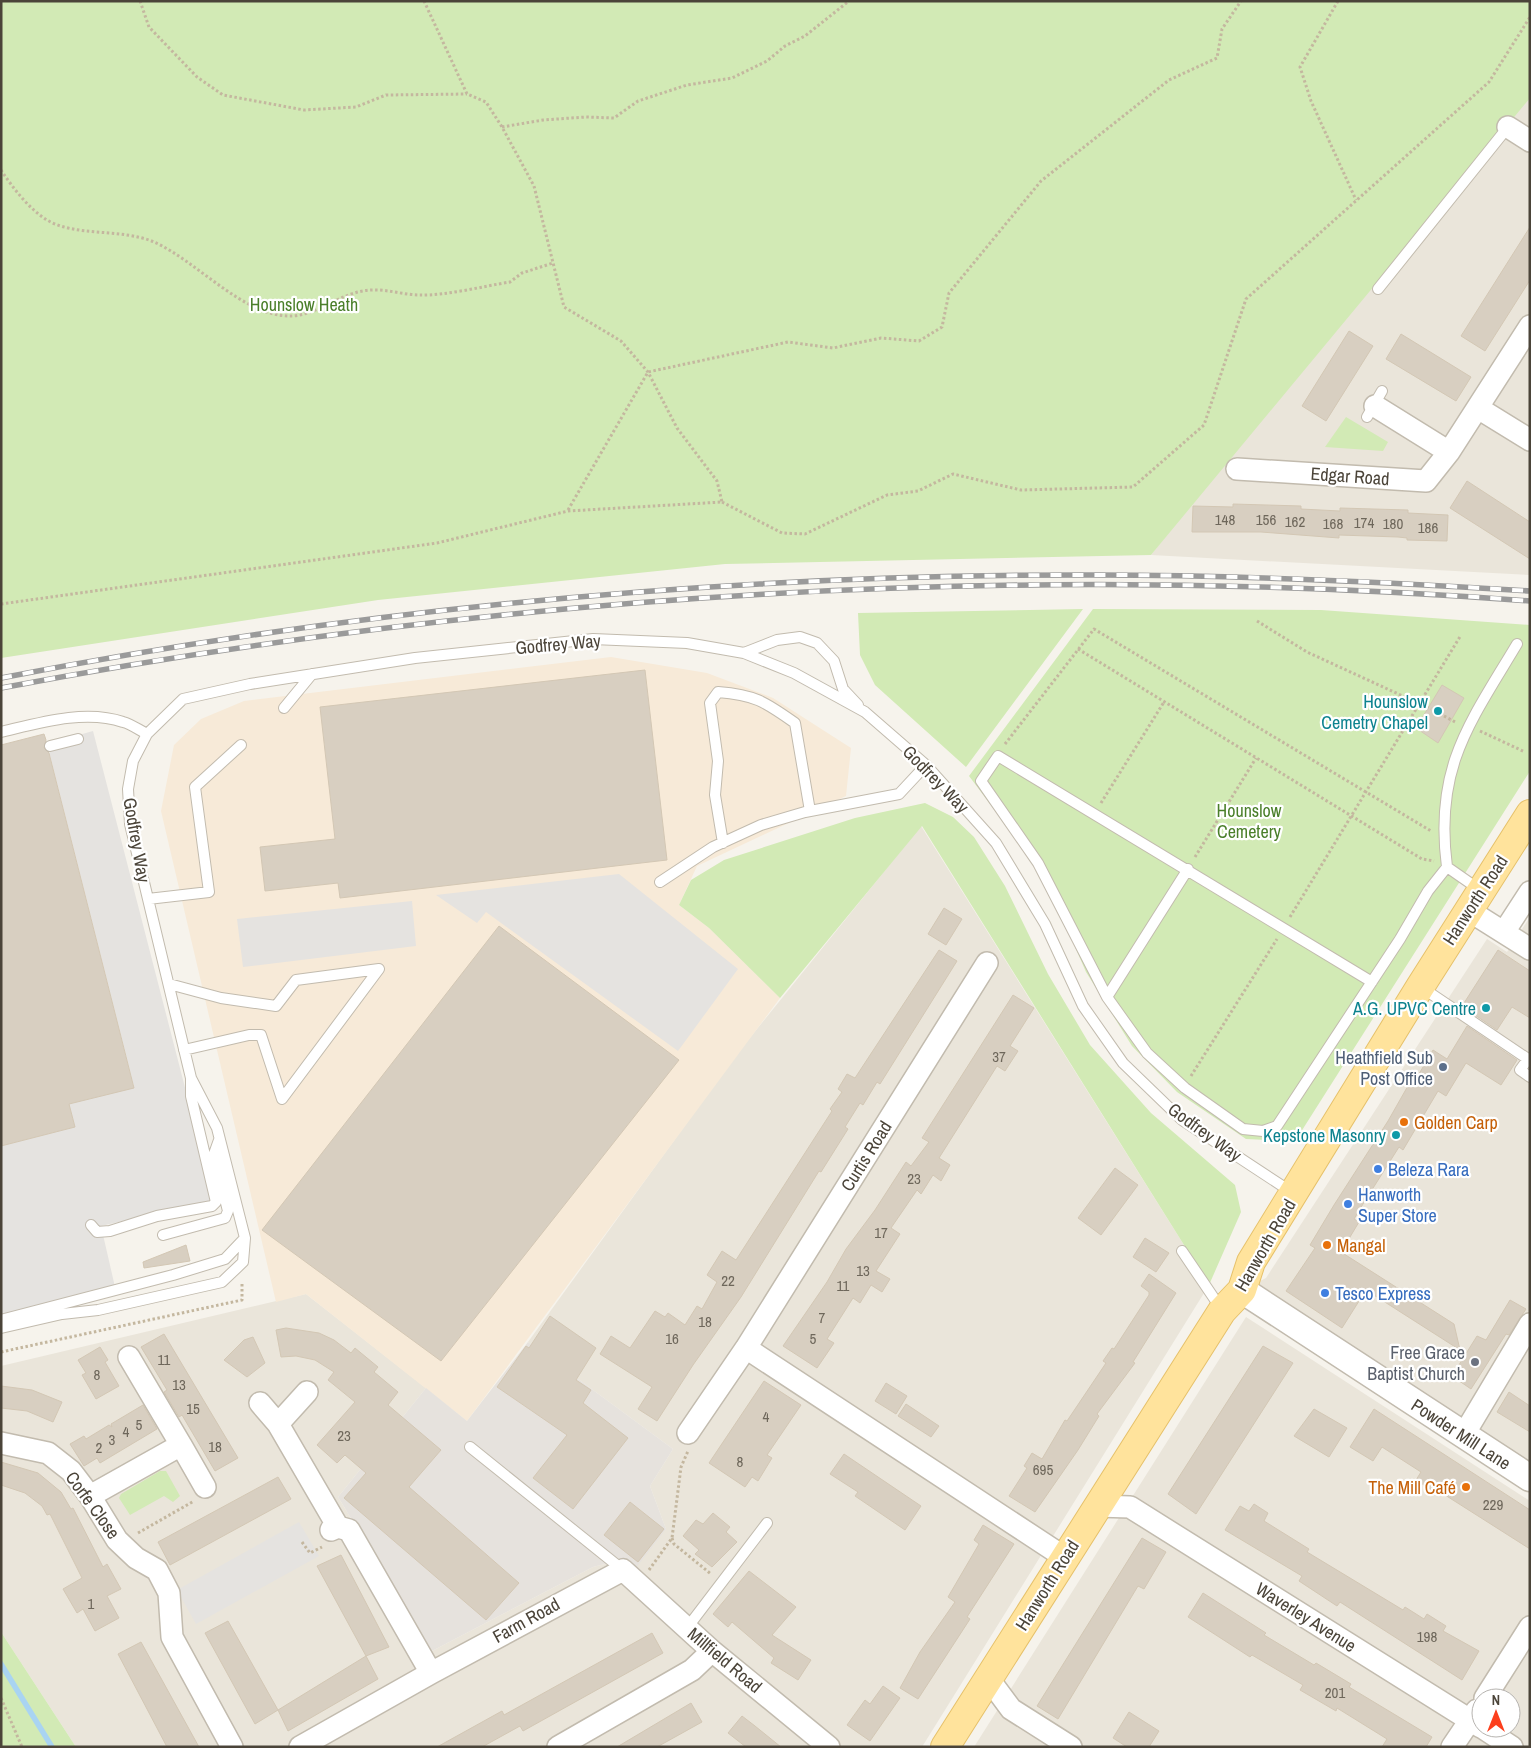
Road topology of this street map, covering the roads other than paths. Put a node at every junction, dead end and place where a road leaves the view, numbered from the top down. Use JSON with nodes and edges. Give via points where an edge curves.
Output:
{"nodes":[{"id":1,"x":1508,"y":128,"type":"joint"},
{"id":2,"x":1530,"y":141,"type":"edge"},
{"id":3,"x":1378,"y":288,"type":"dead end"},
{"id":4,"x":1530,"y":326,"type":"edge"},
{"id":5,"x":1375,"y":405,"type":"dead end"},
{"id":6,"x":1478,"y":408,"type":"junction"},
{"id":7,"x":1530,"y":440,"type":"edge"},
{"id":8,"x":1449,"y":452,"type":"junction"},
{"id":9,"x":1237,"y":469,"type":"dead end"},
{"id":10,"x":1516,"y":644,"type":"dead end"},
{"id":11,"x":744,"y":653,"type":"junction"},
{"id":12,"x":312,"y":674,"type":"junction"},
{"id":13,"x":284,"y":708,"type":"dead end"},
{"id":14,"x":865,"y":712,"type":"junction"},
{"id":15,"x":1,"y":732,"type":"edge"},
{"id":16,"x":147,"y":734,"type":"junction"},
{"id":17,"x":78,"y":739,"type":"dead end"},
{"id":18,"x":241,"y":745,"type":"dead end"},
{"id":19,"x":50,"y":746,"type":"dead end"},
{"id":20,"x":926,"y":765,"type":"junction"},
{"id":21,"x":810,"y":811,"type":"junction"},
{"id":22,"x":1530,"y":814,"type":"edge"},
{"id":23,"x":723,"y":843,"type":"junction"},
{"id":24,"x":1447,"y":865,"type":"junction"},
{"id":25,"x":1188,"y":869,"type":"junction"},
{"id":26,"x":660,"y":882,"type":"dead end"},
{"id":27,"x":1530,"y":892,"type":"edge"},
{"id":28,"x":148,"y":899,"type":"junction"},
{"id":29,"x":1474,"y":900,"type":"junction"},
{"id":30,"x":1504,"y":932,"type":"junction"},
{"id":31,"x":1530,"y":949,"type":"edge"},
{"id":32,"x":986,"y":963,"type":"dead end"},
{"id":33,"x":1372,"y":982,"type":"junction"},
{"id":34,"x":169,"y":984,"type":"junction"},
{"id":35,"x":1420,"y":987,"type":"junction"},
{"id":36,"x":1107,"y":997,"type":"junction"},
{"id":37,"x":184,"y":1050,"type":"junction"},
{"id":38,"x":1530,"y":1077,"type":"edge"},
{"id":39,"x":191,"y":1078,"type":"junction"},
{"id":40,"x":219,"y":1139,"type":"junction"},
{"id":41,"x":1294,"y":1193,"type":"junction"},
{"id":42,"x":91,"y":1225,"type":"dead end"},
{"id":43,"x":163,"y":1235,"type":"dead end"},
{"id":44,"x":245,"y":1238,"type":"junction"},
{"id":45,"x":1182,"y":1251,"type":"dead end"},
{"id":46,"x":1242,"y":1290,"type":"junction"},
{"id":47,"x":1222,"y":1311,"type":"junction"},
{"id":48,"x":1,"y":1320,"type":"edge"},
{"id":49,"x":1530,"y":1324,"type":"edge"},
{"id":50,"x":1,"y":1328,"type":"edge"},
{"id":51,"x":746,"y":1348,"type":"junction"},
{"id":52,"x":129,"y":1357,"type":"dead end"},
{"id":53,"x":307,"y":1392,"type":"dead end"},
{"id":54,"x":260,"y":1403,"type":"dead end"},
{"id":55,"x":278,"y":1424,"type":"junction"},
{"id":56,"x":688,"y":1433,"type":"road end"},
{"id":57,"x":1463,"y":1436,"type":"junction"},
{"id":58,"x":1,"y":1443,"type":"edge"},
{"id":59,"x":181,"y":1445,"type":"junction"},
{"id":60,"x":470,"y":1447,"type":"dead end"},
{"id":61,"x":1117,"y":1474,"type":"junction"},
{"id":62,"x":1530,"y":1478,"type":"edge"},
{"id":63,"x":204,"y":1492,"type":"road end"},
{"id":64,"x":90,"y":1496,"type":"junction"},
{"id":65,"x":1097,"y":1506,"type":"junction"},
{"id":66,"x":1130,"y":1507,"type":"junction"},
{"id":67,"x":767,"y":1523,"type":"dead end"},
{"id":68,"x":1064,"y":1557,"type":"junction"},
{"id":69,"x":623,"y":1570,"type":"junction"},
{"id":70,"x":1530,"y":1627,"type":"edge"},
{"id":71,"x":687,"y":1628,"type":"junction"},
{"id":72,"x":712,"y":1651,"type":"junction"},
{"id":73,"x":430,"y":1673,"type":"junction"},
{"id":74,"x":988,"y":1678,"type":"junction"},
{"id":75,"x":1491,"y":1688,"type":"edge"},
{"id":76,"x":970,"y":1706,"type":"junction"},
{"id":77,"x":1011,"y":1708,"type":"junction"},
{"id":78,"x":1471,"y":1715,"type":"edge"},
{"id":79,"x":1471,"y":1728,"type":"edge"},
{"id":80,"x":1501,"y":1738,"type":"edge"},
{"id":81,"x":232,"y":1747,"type":"edge"},
{"id":82,"x":300,"y":1747,"type":"edge"},
{"id":83,"x":558,"y":1747,"type":"edge"},
{"id":84,"x":829,"y":1747,"type":"edge"},
{"id":85,"x":945,"y":1747,"type":"edge"},
{"id":86,"x":1071,"y":1747,"type":"edge"},
{"id":87,"x":1452,"y":1747,"type":"edge"},
{"id":88,"x":1512,"y":1747,"type":"edge"}],
"edges":[{"from":1,"to":2,"type":"street"},
{"from":1,"to":3,"type":"lane"},
{"from":4,"to":6,"type":"street","name":"Edgar Road"},
{"from":5,"to":8,"type":"street"},
{"from":6,"to":7,"type":"street"},
{"from":6,"to":8,"type":"street","name":"Edgar Road"},
{"from":8,"to":9,"type":"street","name":"Edgar Road","via":[[1426,481]]},
{"from":10,"to":24,"type":"lane","via":[[1468,725],[1452,763],[1445,803]]},
{"from":11,"to":12,"type":"lane","name":"Godfrey Way","via":[[687,643],[593,639],[415,658]]},
{"from":11,"to":14,"type":"lane","name":"Godfrey Way","via":[[794,673]]},
{"from":11,"to":14,"type":"lane","via":[[777,640],[800,637],[817,643],[834,661],[843,689]]},
{"from":12,"to":13,"type":"lane"},
{"from":12,"to":16,"type":"lane","name":"Godfrey Way","via":[[183,699]]},
{"from":14,"to":20,"type":"lane","name":"Godfrey Way"},
{"from":15,"to":16,"type":"lane","via":[[43,722],[89,717],[123,722]]},
{"from":16,"to":28,"type":"lane","name":"Godfrey Way","via":[[133,761],[128,789],[130,824]]},
{"from":17,"to":19,"type":"lane"},
{"from":18,"to":28,"type":"lane","via":[[195,787],[209,892]]},
{"from":20,"to":21,"type":"lane","via":[[899,794]]},
{"from":20,"to":41,"type":"lane","name":"Godfrey Way","via":[[996,843],[1045,924],[1083,1006],[1123,1063],[1182,1120]]},
{"from":21,"to":23,"type":"lane","via":[[761,825]]},
{"from":21,"to":23,"type":"lane","via":[[795,723],[770,705],[746,694],[718,692],[710,703],[718,761],[715,795]]},
{"from":22,"to":29,"type":"main road","name":"Hanworth Road"},
{"from":23,"to":26,"type":"lane"},
{"from":24,"to":29,"type":"lane"},
{"from":24,"to":33,"type":"lane"},
{"from":25,"to":33,"type":"lane"},
{"from":25,"to":36,"type":"lane"},
{"from":25,"to":36,"type":"lane","via":[[998,756],[981,781],[1038,863]]},
{"from":27,"to":30,"type":"street"},
{"from":28,"to":34,"type":"lane","name":"Godfrey Way"},
{"from":29,"to":30,"type":"street"},
{"from":29,"to":35,"type":"main road","name":"Hanworth Road"},
{"from":30,"to":31,"type":"street"},
{"from":32,"to":51,"type":"street","name":"Curtis Road"},
{"from":33,"to":36,"type":"lane","via":[[1277,1126],[1263,1131],[1243,1129],[1184,1088],[1147,1053]]},
{"from":34,"to":37,"type":"lane","name":"Godfrey Way"},
{"from":34,"to":37,"type":"lane","via":[[221,998],[276,1006],[296,980],[379,969],[282,1099],[261,1035]]},
{"from":35,"to":38,"type":"lane","via":[[1528,1059],[1520,1070]]},
{"from":35,"to":41,"type":"main road","name":"Hanworth Road"},
{"from":37,"to":39,"type":"lane","name":"Godfrey Way"},
{"from":39,"to":40,"type":"lane","name":"Godfrey Way","via":[[218,1128]]},
{"from":39,"to":42,"type":"lane","via":[[190,1096],[216,1202],[212,1206],[157,1216],[110,1231],[97,1232]]},
{"from":40,"to":43,"type":"lane","via":[[214,1154],[228,1211],[225,1218]]},
{"from":40,"to":44,"type":"lane","name":"Godfrey Way"},
{"from":41,"to":46,"type":"main road","name":"Hanworth Road","via":[[1251,1262]]},
{"from":44,"to":48,"type":"lane","via":[[225,1259],[173,1276]]},
{"from":44,"to":50,"type":"lane","name":"Godfrey Way","via":[[243,1262],[222,1282]]},
{"from":45,"to":47,"type":"lane"},
{"from":46,"to":47,"type":"main road","name":"Hanworth Road"},
{"from":46,"to":57,"type":"street","name":"Powder Mill Lane"},
{"from":47,"to":61,"type":"main road","name":"Hanworth Road"},
{"from":49,"to":57,"type":"street"},
{"from":51,"to":56,"type":"street","name":"Curtis Road"},
{"from":51,"to":68,"type":"street"},
{"from":52,"to":59,"type":"street"},
{"from":53,"to":55,"type":"street"},
{"from":54,"to":55,"type":"street"},
{"from":55,"to":73,"type":"street","via":[[334,1528],[349,1530]]},
{"from":57,"to":62,"type":"street","name":"Powder Mill Lane"},
{"from":58,"to":64,"type":"street","name":"Corfe Close","via":[[48,1454],[71,1471]]},
{"from":59,"to":63,"type":"street"},
{"from":59,"to":64,"type":"street"},
{"from":60,"to":69,"type":"lane"},
{"from":61,"to":65,"type":"main road","name":"Hanworth Road"},
{"from":61,"to":66,"type":"street"},
{"from":64,"to":81,"type":"street","name":"Corfe Close","via":[[120,1543],[136,1558],[157,1570],[169,1593],[172,1637]]},
{"from":65,"to":66,"type":"street"},
{"from":65,"to":68,"type":"main road","name":"Hanworth Road"},
{"from":66,"to":78,"type":"street","name":"Waverley Avenue"},
{"from":67,"to":71,"type":"lane"},
{"from":68,"to":74,"type":"main road","name":"Hanworth Road"},
{"from":69,"to":71,"type":"street","name":"Millfield Road"},
{"from":69,"to":73,"type":"street","name":"Farm Road"},
{"from":70,"to":75,"type":"street"},
{"from":71,"to":72,"type":"street","name":"Millfield Road"},
{"from":72,"to":83,"type":"street","via":[[692,1670]]},
{"from":72,"to":84,"type":"street","name":"Millfield Road"},
{"from":73,"to":82,"type":"street","name":"Farm Road"},
{"from":74,"to":76,"type":"main road","name":"Hanworth Road"},
{"from":74,"to":77,"type":"street"},
{"from":76,"to":77,"type":"street"},
{"from":76,"to":85,"type":"main road","name":"Hanworth Road"},
{"from":77,"to":86,"type":"street"},
{"from":79,"to":87,"type":"street"},
{"from":80,"to":88,"type":"street","name":"Waverley Avenue"}]}
